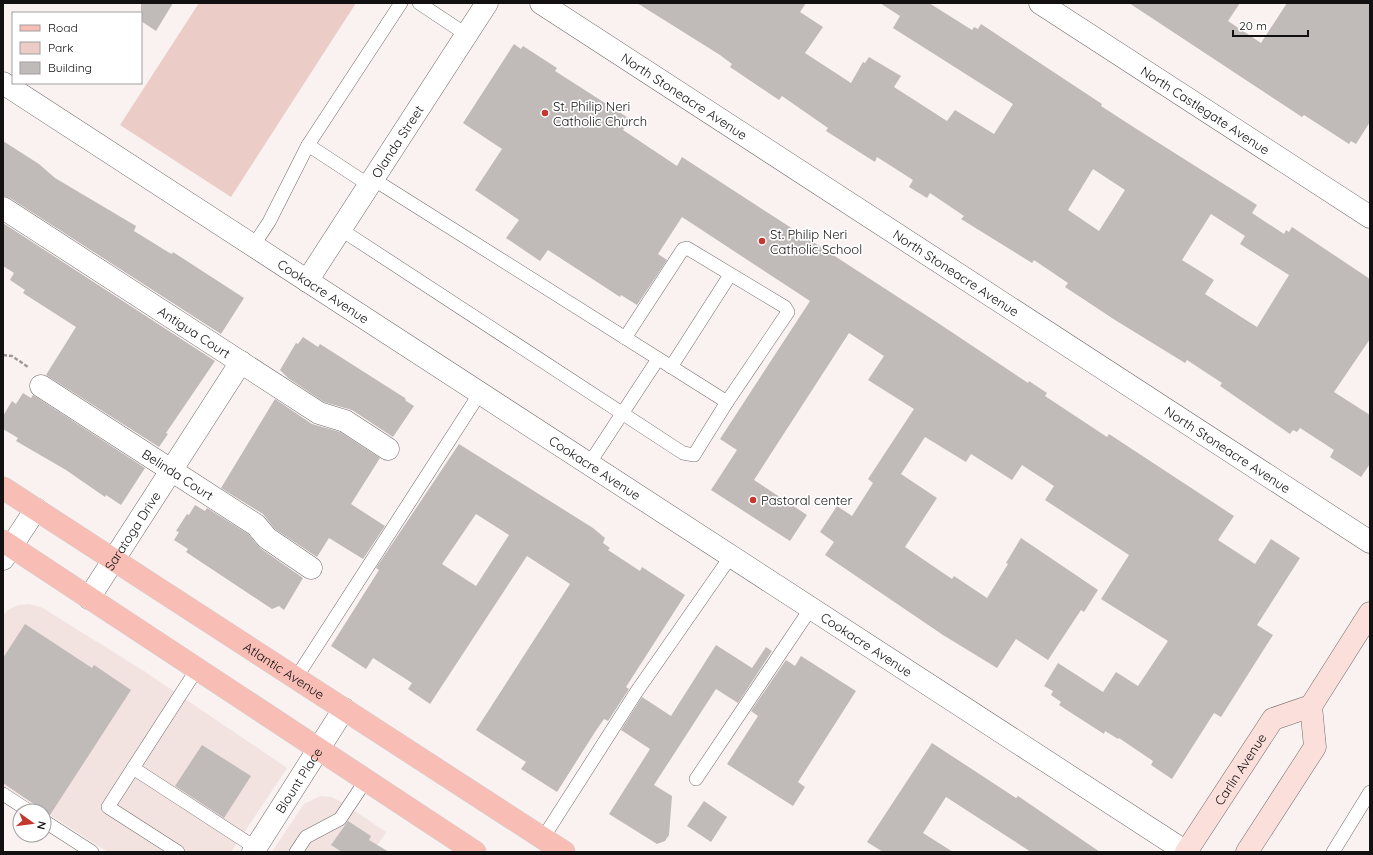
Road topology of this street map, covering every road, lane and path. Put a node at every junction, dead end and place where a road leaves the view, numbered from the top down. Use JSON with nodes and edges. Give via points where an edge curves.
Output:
{"nodes":[{"id":1,"x":401,"y":3,"type":"edge"},
{"id":2,"x":419,"y":3,"type":"edge"},
{"id":3,"x":487,"y":3,"type":"edge"},
{"id":4,"x":542,"y":3,"type":"edge"},
{"id":5,"x":1040,"y":3,"type":"edge"},
{"id":6,"x":466,"y":35,"type":"junction"},
{"id":7,"x":3,"y":83,"type":"edge"},
{"id":8,"x":308,"y":145,"type":"junction"},
{"id":9,"x":371,"y":182,"type":"junction"},
{"id":10,"x":3,"y":208,"type":"edge"},
{"id":11,"x":1370,"y":217,"type":"edge"},
{"id":12,"x":340,"y":229,"type":"junction"},
{"id":13,"x":253,"y":246,"type":"junction"},
{"id":14,"x":730,"y":275,"type":"junction"},
{"id":15,"x":307,"y":281,"type":"junction"},
{"id":16,"x":625,"y":338,"type":"junction"},
{"id":17,"x":658,"y":359,"type":"junction"},
{"id":18,"x":241,"y":362,"type":"junction"},
{"id":19,"x":672,"y":367,"type":"junction"},
{"id":20,"x":41,"y":386,"type":"dead end"},
{"id":21,"x":480,"y":393,"type":"junction"},
{"id":22,"x":727,"y":402,"type":"junction"},
{"id":23,"x":622,"y":414,"type":"junction"},
{"id":24,"x":388,"y":449,"type":"dead end"},
{"id":25,"x":589,"y":464,"type":"junction"},
{"id":26,"x":171,"y":470,"type":"junction"},
{"id":27,"x":3,"y":488,"type":"edge"},
{"id":28,"x":36,"y":509,"type":"junction"},
{"id":29,"x":1370,"y":542,"type":"edge"},
{"id":30,"x":6,"y":549,"type":"edge"},
{"id":31,"x":731,"y":556,"type":"junction"},
{"id":32,"x":113,"y":560,"type":"junction"},
{"id":33,"x":311,"y":568,"type":"dead end"},
{"id":34,"x":89,"y":598,"type":"junction"},
{"id":35,"x":811,"y":608,"type":"junction"},
{"id":36,"x":1370,"y":613,"type":"edge"},
{"id":37,"x":197,"y":669,"type":"junction"},
{"id":38,"x":296,"y":678,"type":"junction"},
{"id":39,"x":1311,"y":706,"type":"junction"},
{"id":40,"x":344,"y":709,"type":"junction"},
{"id":41,"x":318,"y":749,"type":"junction"},
{"id":42,"x":133,"y":768,"type":"junction"},
{"id":43,"x":696,"y":779,"type":"dead end"},
{"id":44,"x":366,"y":780,"type":"junction"},
{"id":45,"x":1370,"y":792,"type":"edge"},
{"id":46,"x":3,"y":794,"type":"edge"},
{"id":47,"x":17,"y":803,"type":"edge"},
{"id":48,"x":52,"y":826,"type":"edge"},
{"id":49,"x":543,"y":838,"type":"junction"},
{"id":50,"x":255,"y":850,"type":"edge"},
{"id":51,"x":92,"y":852,"type":"edge"},
{"id":52,"x":178,"y":852,"type":"edge"},
{"id":53,"x":296,"y":852,"type":"edge"},
{"id":54,"x":475,"y":852,"type":"edge"},
{"id":55,"x":564,"y":852,"type":"edge"},
{"id":56,"x":1186,"y":852,"type":"edge"},
{"id":57,"x":1247,"y":852,"type":"edge"},
{"id":58,"x":1332,"y":852,"type":"edge"}],
"edges":[{"from":1,"to":8,"type":"lane"},
{"from":2,"to":6,"type":"lane"},
{"from":3,"to":6,"type":"street","name":"Olanda Street"},
{"from":4,"to":29,"type":"street","name":"North Stoneacre Avenue"},
{"from":5,"to":11,"type":"street","name":"North Castlegate Avenue"},
{"from":6,"to":9,"type":"street","name":"Olanda Street"},
{"from":7,"to":13,"type":"street","name":"Cookacre Avenue"},
{"from":8,"to":9,"type":"lane"},
{"from":8,"to":13,"type":"lane","via":[[269,222]]},
{"from":9,"to":12,"type":"street","name":"Olanda Street"},
{"from":9,"to":16,"type":"lane"},
{"from":10,"to":18,"type":"street","name":"Antigua Court"},
{"from":12,"to":15,"type":"street","name":"Olanda Street"},
{"from":12,"to":23,"type":"lane"},
{"from":13,"to":15,"type":"street","name":"Cookacre Avenue"},
{"from":14,"to":16,"type":"lane","via":[[688,248],[683,249]]},
{"from":14,"to":19,"type":"lane"},
{"from":14,"to":22,"type":"lane","via":[[785,307],[788,312]]},
{"from":15,"to":21,"type":"street","name":"Cookacre Avenue"},
{"from":16,"to":17,"type":"lane"},
{"from":17,"to":19,"type":"lane"},
{"from":17,"to":23,"type":"lane"},
{"from":18,"to":24,"type":"street","name":"Antigua Court","via":[[319,413],[345,421]]},
{"from":18,"to":26,"type":"street","name":"Saratoga Drive"},
{"from":19,"to":22,"type":"lane"},
{"from":20,"to":26,"type":"street","name":"Belinda Court"},
{"from":21,"to":25,"type":"street","name":"Cookacre Avenue"},
{"from":21,"to":38,"type":"lane"},
{"from":22,"to":23,"type":"lane","via":[[694,454],[683,453]]},
{"from":23,"to":25,"type":"lane"},
{"from":25,"to":31,"type":"street","name":"Cookacre Avenue"},
{"from":26,"to":32,"type":"street","name":"Saratoga Drive"},
{"from":26,"to":33,"type":"street","name":"Belinda Court","via":[[256,525],[267,538]]},
{"from":27,"to":28,"type":"main road","name":"Atlantic Avenue"},
{"from":28,"to":30,"type":"street"},
{"from":28,"to":32,"type":"main road","name":"Atlantic Avenue"},
{"from":30,"to":34,"type":"main road"},
{"from":31,"to":35,"type":"street","name":"Cookacre Avenue"},
{"from":31,"to":49,"type":"lane","via":[[637,691]]},
{"from":32,"to":34,"type":"street","name":"Saratoga Drive"},
{"from":32,"to":38,"type":"main road","name":"Atlantic Avenue"},
{"from":34,"to":37,"type":"main road"},
{"from":35,"to":43,"type":"lane"},
{"from":35,"to":56,"type":"street","name":"Cookacre Avenue"},
{"from":36,"to":39,"type":"street"},
{"from":37,"to":41,"type":"main road"},
{"from":37,"to":42,"type":"lane"},
{"from":38,"to":40,"type":"main road","name":"Atlantic Avenue"},
{"from":39,"to":56,"type":"street","name":"Carlin Avenue","via":[[1273,719]]},
{"from":39,"to":57,"type":"street","via":[[1315,747]]},
{"from":40,"to":41,"type":"street","name":"Blount Place"},
{"from":40,"to":49,"type":"main road","name":"Atlantic Avenue"},
{"from":41,"to":44,"type":"main road"},
{"from":41,"to":50,"type":"street","name":"Blount Place"},
{"from":42,"to":50,"type":"lane"},
{"from":42,"to":52,"type":"lane","via":[[108,807]]},
{"from":44,"to":53,"type":"lane","via":[[340,819],[306,837]]},
{"from":44,"to":54,"type":"main road"},
{"from":45,"to":58,"type":"lane"},
{"from":46,"to":47,"type":"lane"},
{"from":48,"to":51,"type":"lane"},
{"from":49,"to":55,"type":"main road","name":"Atlantic Avenue"}]}
